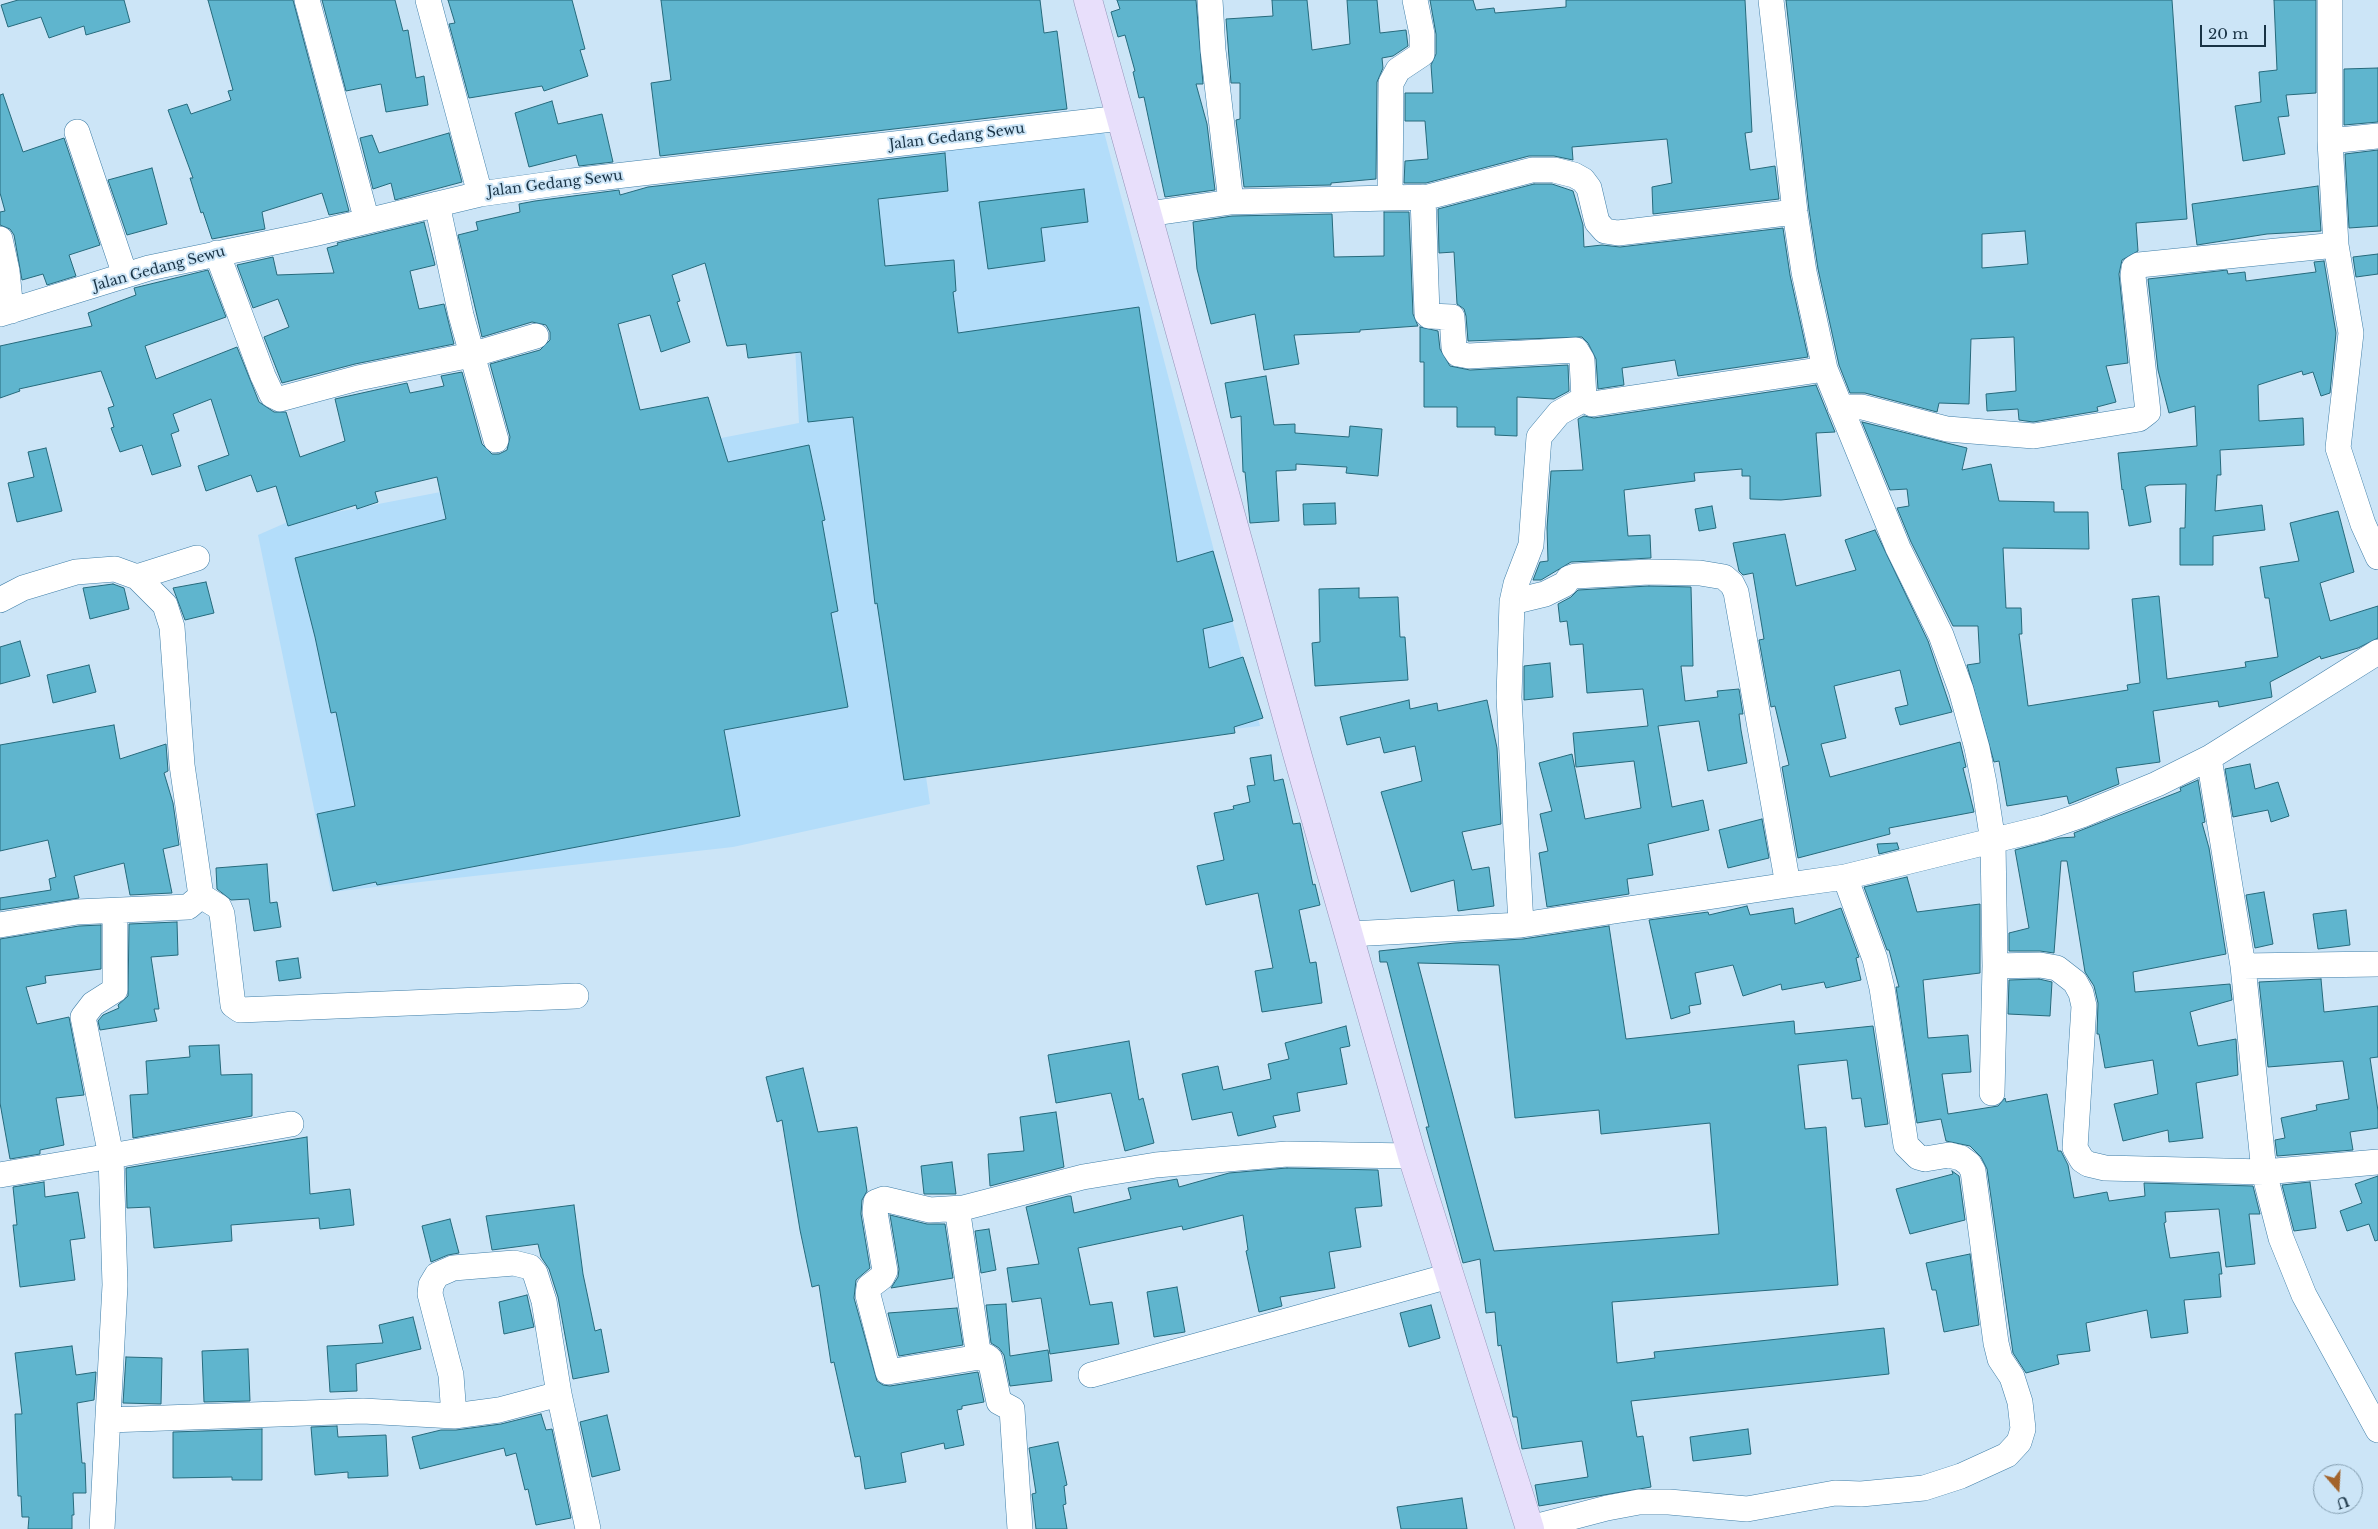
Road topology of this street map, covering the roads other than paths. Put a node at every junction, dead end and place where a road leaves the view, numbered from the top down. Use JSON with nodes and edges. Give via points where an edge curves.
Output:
{"nodes":[{"id":1,"x":307,"y":0,"type":"edge"},
{"id":2,"x":428,"y":0,"type":"edge"},
{"id":3,"x":1088,"y":0,"type":"edge"},
{"id":4,"x":1210,"y":0,"type":"edge"},
{"id":5,"x":1415,"y":0,"type":"edge"},
{"id":6,"x":1770,"y":0,"type":"edge"},
{"id":7,"x":2330,"y":0,"type":"edge"},
{"id":8,"x":1121,"y":118,"type":"junction"},
{"id":9,"x":77,"y":132,"type":"dead end"},
{"id":10,"x":2378,"y":136,"type":"edge"},
{"id":11,"x":2330,"y":141,"type":"junction"},
{"id":12,"x":480,"y":194,"type":"junction"},
{"id":13,"x":1423,"y":197,"type":"junction"},
{"id":14,"x":1390,"y":198,"type":"junction"},
{"id":15,"x":1231,"y":202,"type":"junction"},
{"id":16,"x":437,"y":204,"type":"junction"},
{"id":17,"x":1795,"y":212,"type":"junction"},
{"id":18,"x":1148,"y":214,"type":"junction"},
{"id":19,"x":367,"y":221,"type":"junction"},
{"id":20,"x":0,"y":239,"type":"edge"},
{"id":21,"x":2336,"y":245,"type":"junction"},
{"id":22,"x":217,"y":253,"type":"junction"},
{"id":23,"x":125,"y":275,"type":"junction"},
{"id":24,"x":5,"y":312,"type":"edge"},
{"id":25,"x":536,"y":336,"type":"dead end"},
{"id":26,"x":471,"y":355,"type":"junction"},
{"id":27,"x":1825,"y":368,"type":"junction"},
{"id":28,"x":1584,"y":399,"type":"junction"},
{"id":29,"x":1840,"y":407,"type":"junction"},
{"id":30,"x":496,"y":440,"type":"dead end"},
{"id":31,"x":2378,"y":557,"type":"edge"},
{"id":32,"x":197,"y":558,"type":"dead end"},
{"id":33,"x":137,"y":577,"type":"junction"},
{"id":34,"x":0,"y":600,"type":"edge"},
{"id":35,"x":1512,"y":602,"type":"junction"},
{"id":36,"x":2378,"y":652,"type":"edge"},
{"id":37,"x":2209,"y":758,"type":"junction"},
{"id":38,"x":1993,"y":842,"type":"junction"},
{"id":39,"x":1845,"y":877,"type":"junction"},
{"id":40,"x":1788,"y":885,"type":"junction"},
{"id":41,"x":201,"y":896,"type":"junction"},
{"id":42,"x":115,"y":910,"type":"junction"},
{"id":43,"x":0,"y":925,"type":"edge"},
{"id":44,"x":1521,"y":925,"type":"junction"},
{"id":45,"x":1350,"y":934,"type":"junction"},
{"id":46,"x":2378,"y":964,"type":"edge"},
{"id":47,"x":1996,"y":966,"type":"junction"},
{"id":48,"x":2243,"y":966,"type":"junction"},
{"id":49,"x":576,"y":996,"type":"dead end"},
{"id":50,"x":1992,"y":1094,"type":"dead end"},
{"id":51,"x":291,"y":1124,"type":"dead end"},
{"id":52,"x":110,"y":1156,"type":"junction"},
{"id":53,"x":1412,"y":1156,"type":"junction"},
{"id":54,"x":2378,"y":1162,"type":"edge"},
{"id":55,"x":2264,"y":1172,"type":"junction"},
{"id":56,"x":0,"y":1175,"type":"edge"},
{"id":57,"x":963,"y":1208,"type":"junction"},
{"id":58,"x":1450,"y":1276,"type":"junction"},
{"id":59,"x":979,"y":1358,"type":"junction"},
{"id":60,"x":1091,"y":1375,"type":"dead end"},
{"id":61,"x":559,"y":1394,"type":"junction"},
{"id":62,"x":454,"y":1416,"type":"junction"},
{"id":63,"x":108,"y":1420,"type":"junction"},
{"id":64,"x":2378,"y":1430,"type":"edge"},
{"id":65,"x":102,"y":1529,"type":"edge"},
{"id":66,"x":588,"y":1529,"type":"edge"},
{"id":67,"x":1020,"y":1529,"type":"edge"},
{"id":68,"x":1530,"y":1529,"type":"edge"}],
"edges":[{"from":1,"to":19,"type":"street"},
{"from":2,"to":12,"type":"street"},
{"from":3,"to":8,"type":"main road"},
{"from":4,"to":15,"type":"street"},
{"from":5,"to":14,"type":"street","via":[[1422,34],[1422,54],[1398,70],[1391,84]]},
{"from":6,"to":17,"type":"street"},
{"from":7,"to":11,"type":"street"},
{"from":8,"to":12,"type":"street","name":"Jalan Gedang Sewu"},
{"from":8,"to":18,"type":"main road"},
{"from":9,"to":23,"type":"street"},
{"from":10,"to":11,"type":"street"},
{"from":11,"to":21,"type":"street"},
{"from":12,"to":16,"type":"street","name":"Jalan Gedang Sewu"},
{"from":13,"to":14,"type":"street"},
{"from":13,"to":17,"type":"street","via":[[1532,170],[1554,170],[1574,175],[1589,188],[1596,222],[1605,231],[1618,233]]},
{"from":13,"to":28,"type":"street","via":[[1427,314],[1452,317],[1454,348],[1458,354],[1576,350],[1582,360]]},
{"from":14,"to":15,"type":"street"},
{"from":15,"to":18,"type":"street"},
{"from":16,"to":19,"type":"street","name":"Jalan Gedang Sewu"},
{"from":16,"to":26,"type":"street"},
{"from":17,"to":27,"type":"street"},
{"from":18,"to":45,"type":"main road","via":[[1295,748]]},
{"from":19,"to":22,"type":"street","name":"Jalan Gedang Sewu"},
{"from":20,"to":24,"type":"street","via":[[7,271]]},
{"from":21,"to":29,"type":"street","via":[[2134,268],[2148,412],[2139,419],[2034,436],[1947,429],[1862,407]]},
{"from":21,"to":31,"type":"street","via":[[2351,333],[2338,448],[2363,524]]},
{"from":22,"to":23,"type":"street","name":"Jalan Gedang Sewu"},
{"from":22,"to":26,"type":"street","via":[[263,376],[276,398],[284,399],[358,378]]},
{"from":23,"to":24,"type":"street","name":"Jalan Gedang Sewu"},
{"from":25,"to":26,"type":"street"},
{"from":26,"to":30,"type":"street"},
{"from":27,"to":28,"type":"street","via":[[1592,404]]},
{"from":27,"to":29,"type":"street"},
{"from":28,"to":35,"type":"street","via":[[1558,413],[1539,437],[1532,545]]},
{"from":29,"to":38,"type":"street","via":[[1898,548],[1941,635],[1958,681],[1982,774]]},
{"from":32,"to":33,"type":"street"},
{"from":33,"to":34,"type":"street","via":[[115,569],[76,572],[23,588]]},
{"from":33,"to":41,"type":"street","via":[[164,605],[172,627],[182,764]]},
{"from":35,"to":40,"type":"street","via":[[1545,594],[1575,576],[1700,573],[1724,577],[1732,584]]},
{"from":35,"to":44,"type":"street","via":[[1509,697]]},
{"from":36,"to":37,"type":"street"},
{"from":37,"to":38,"type":"street","via":[[2082,816]]},
{"from":37,"to":48,"type":"street"},
{"from":38,"to":39,"type":"street"},
{"from":38,"to":47,"type":"street"},
{"from":39,"to":40,"type":"street"},
{"from":39,"to":68,"type":"street","via":[[1875,958],[1882,988],[1906,1145],[1918,1157],[1925,1159],[1949,1154],[1960,1158],[1973,1171],[1996,1343],[2020,1402],[2023,1429],[2019,1442],[2008,1455],[1924,1488],[1835,1493],[1747,1510],[1639,1502]]},
{"from":40,"to":44,"type":"street"},
{"from":41,"to":42,"type":"street","via":[[188,906]]},
{"from":41,"to":49,"type":"street","via":[[219,907],[222,914],[233,1006],[240,1010]]},
{"from":42,"to":43,"type":"street","via":[[77,912]]},
{"from":42,"to":52,"type":"street","via":[[115,990],[93,1004],[83,1017]]},
{"from":44,"to":45,"type":"street"},
{"from":45,"to":53,"type":"main road"},
{"from":46,"to":48,"type":"street"},
{"from":47,"to":50,"type":"street"},
{"from":47,"to":55,"type":"street","via":[[2056,968],[2075,982],[2081,993],[2084,1006],[2076,1148],[2082,1160],[2105,1168]]},
{"from":48,"to":55,"type":"street"},
{"from":51,"to":52,"type":"street"},
{"from":52,"to":56,"type":"street"},
{"from":52,"to":63,"type":"street","via":[[115,1285]]},
{"from":53,"to":57,"type":"street","via":[[1287,1154],[1156,1165],[1083,1177]]},
{"from":53,"to":58,"type":"main road"},
{"from":54,"to":55,"type":"street"},
{"from":55,"to":64,"type":"street","via":[[2281,1238],[2304,1295]]},
{"from":57,"to":59,"type":"street","via":[[958,1214]]},
{"from":57,"to":59,"type":"street","via":[[924,1210],[878,1200],[875,1212],[885,1272],[868,1287],[868,1295],[888,1372]]},
{"from":58,"to":60,"type":"street"},
{"from":58,"to":68,"type":"main road"},
{"from":59,"to":67,"type":"street","via":[[986,1356],[990,1359],[999,1402],[1012,1408]]},
{"from":61,"to":62,"type":"street","via":[[499,1410]]},
{"from":61,"to":62,"type":"street","via":[[541,1287],[532,1269],[514,1263],[453,1268],[437,1275],[430,1290],[451,1375]]},
{"from":61,"to":66,"type":"street"},
{"from":62,"to":63,"type":"street","via":[[363,1411]]},
{"from":63,"to":65,"type":"street"}]}
